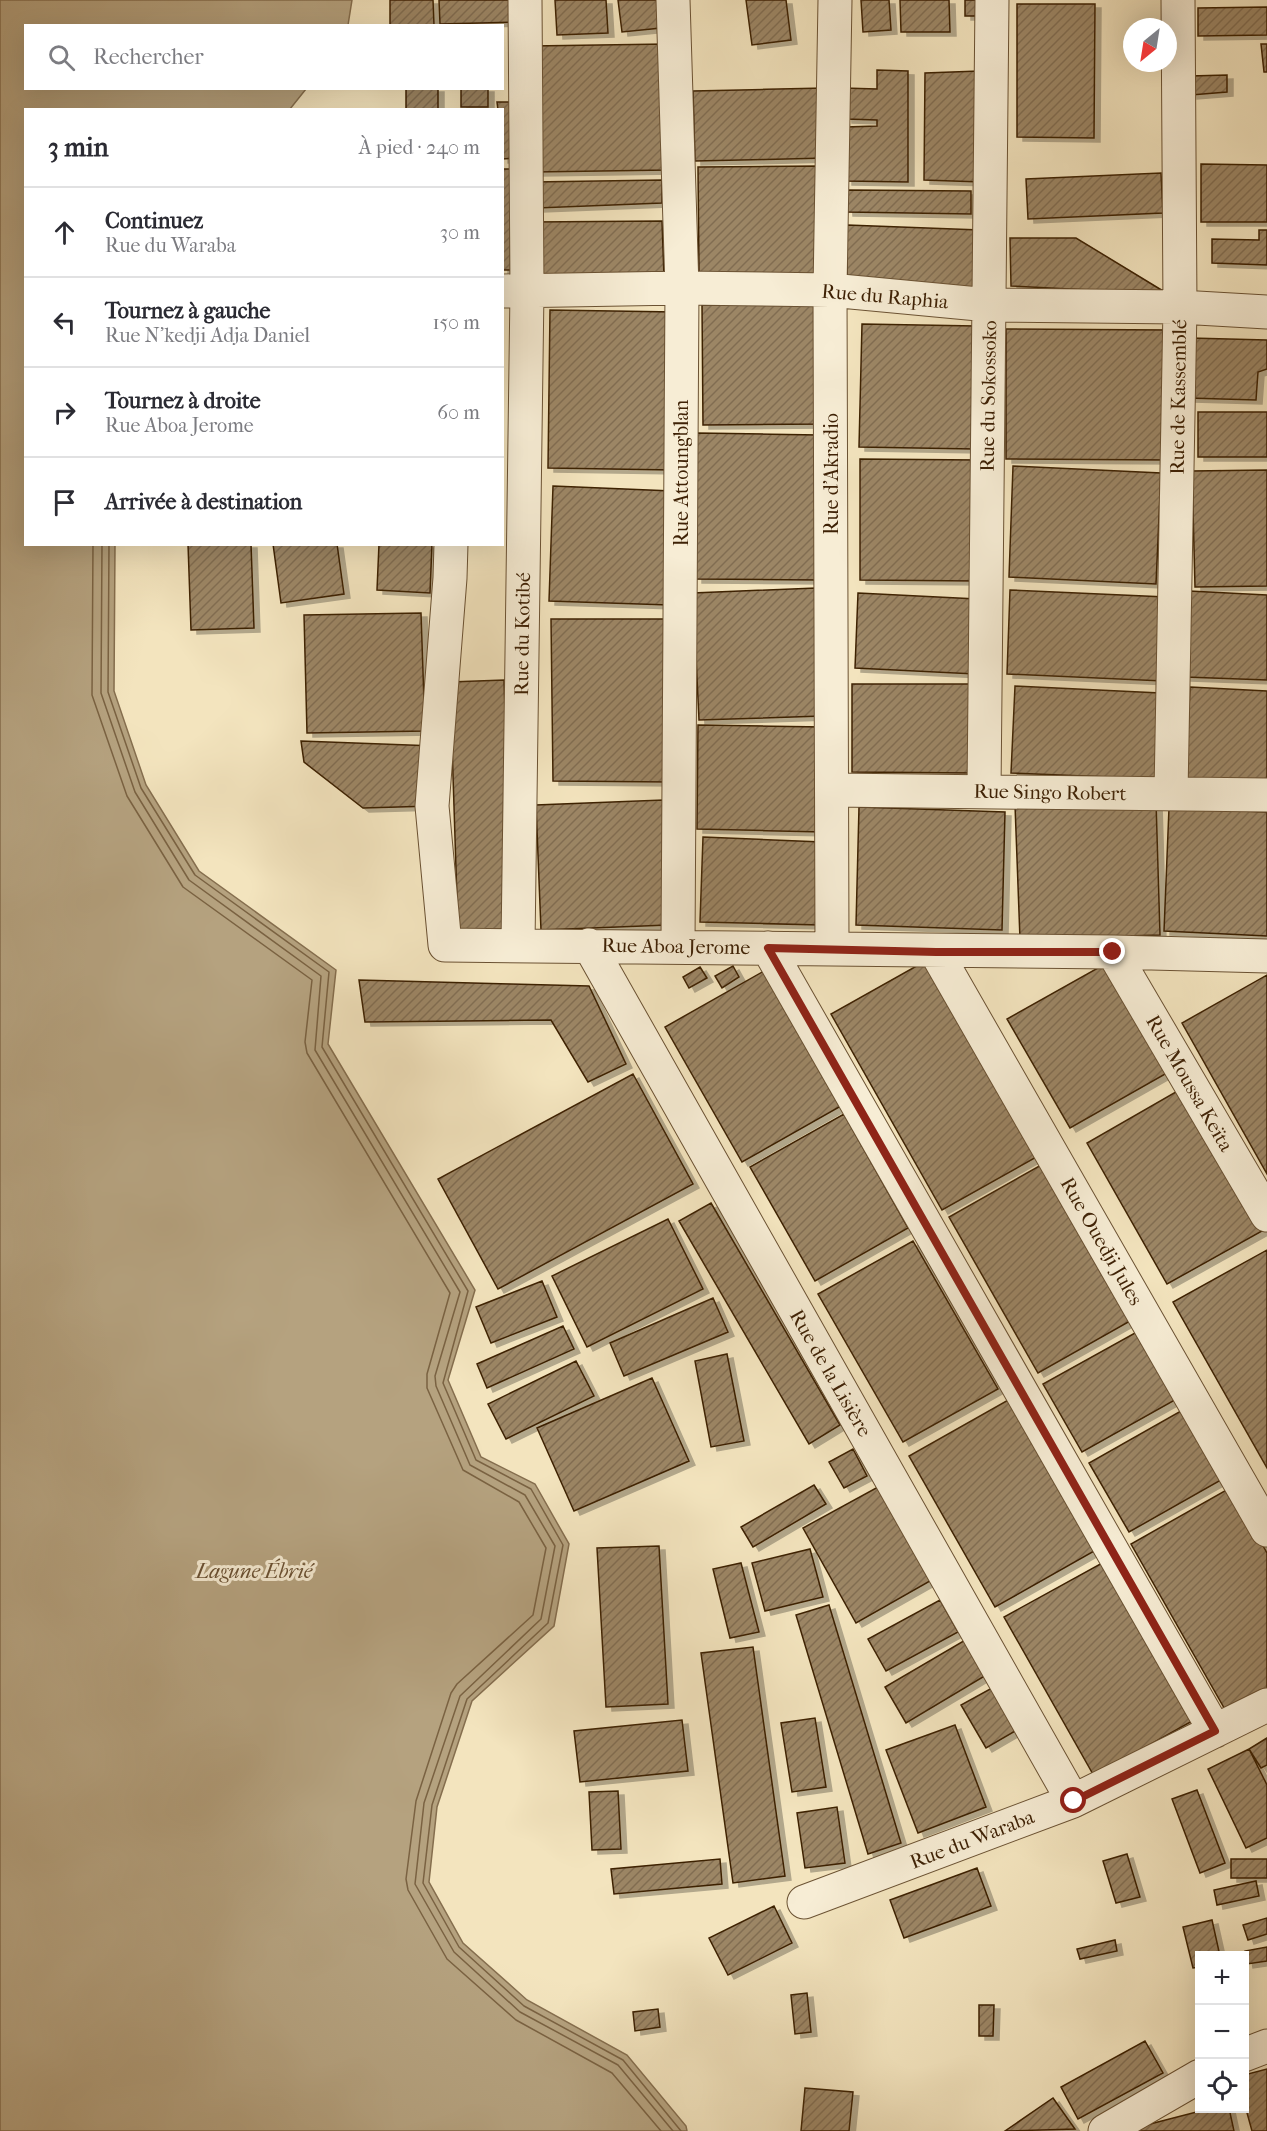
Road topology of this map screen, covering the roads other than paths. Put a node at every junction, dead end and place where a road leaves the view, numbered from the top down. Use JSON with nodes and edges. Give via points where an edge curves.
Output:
{"nodes":[{"id":1,"x":525,"y":0,"type":"edge"},
{"id":2,"x":673,"y":0,"type":"edge"},
{"id":3,"x":835,"y":0,"type":"edge"},
{"id":4,"x":992,"y":0,"type":"edge"},
{"id":5,"x":1178,"y":0,"type":"edge"},
{"id":6,"x":682,"y":288,"type":"junction"},
{"id":7,"x":830,"y":290,"type":"junction"},
{"id":8,"x":515,"y":291,"type":"edge"},
{"id":9,"x":989,"y":305,"type":"junction"},
{"id":10,"x":1180,"y":308,"type":"junction"},
{"id":11,"x":1267,"y":312,"type":"edge"},
{"id":12,"x":451,"y":546,"type":"edge"},
{"id":13,"x":833,"y":790,"type":"junction"},
{"id":14,"x":984,"y":791,"type":"junction"},
{"id":15,"x":1171,"y":793,"type":"junction"},
{"id":16,"x":1267,"y":795,"type":"edge"},
{"id":17,"x":518,"y":944,"type":"junction"},
{"id":18,"x":589,"y":945,"type":"junction"},
{"id":19,"x":678,"y":946,"type":"junction"},
{"id":20,"x":768,"y":948,"type":"junction"},
{"id":21,"x":832,"y":948,"type":"junction"},
{"id":22,"x":936,"y":952,"type":"junction"},
{"id":23,"x":1113,"y":952,"type":"junction"},
{"id":24,"x":1267,"y":956,"type":"edge"},
{"id":25,"x":1267,"y":1215,"type":"edge"},
{"id":26,"x":1267,"y":1530,"type":"edge"},
{"id":27,"x":1267,"y":1705,"type":"edge"},
{"id":28,"x":1215,"y":1731,"type":"junction"},
{"id":29,"x":1074,"y":1801,"type":"junction"},
{"id":30,"x":804,"y":1902,"type":"dead end"},
{"id":31,"x":1267,"y":2046,"type":"edge"},
{"id":32,"x":1249,"y":2053,"type":"edge"},
{"id":33,"x":1195,"y":2079,"type":"edge"},
{"id":34,"x":1105,"y":2131,"type":"edge"}],
"edges":[{"from":1,"to":8,"type":"street","name":"Rue du Kotibé"},
{"from":2,"to":6,"type":"street","name":"Rue Attoungblan"},
{"from":3,"to":7,"type":"street","name":"Rue d'Akradio"},
{"from":4,"to":9,"type":"street","name":"Rue du Sokossoko"},
{"from":5,"to":10,"type":"street","name":"Rue de Kassemblé"},
{"from":6,"to":7,"type":"street","name":"Rue du Raphia"},
{"from":6,"to":8,"type":"street","name":"Rue du Raphia"},
{"from":6,"to":19,"type":"street","name":"Rue Attoungblan"},
{"from":7,"to":9,"type":"street","name":"Rue du Raphia"},
{"from":7,"to":13,"type":"street","name":"Rue d'Akradio"},
{"from":8,"to":17,"type":"street","name":"Rue du Kotibé"},
{"from":9,"to":10,"type":"street","name":"Rue du Raphia"},
{"from":9,"to":14,"type":"street","name":"Rue du Sokossoko"},
{"from":10,"to":11,"type":"street","name":"Rue du Raphia"},
{"from":10,"to":15,"type":"street","name":"Rue de Kassemblé"},
{"from":12,"to":17,"type":"street","name":"Rue Aboa Jerome","via":[[432,806],[445,945]]},
{"from":13,"to":14,"type":"street","name":"Rue Singo Robert"},
{"from":13,"to":21,"type":"street","name":"Rue d'Akradio"},
{"from":14,"to":15,"type":"street","name":"Rue Singo Robert"},
{"from":15,"to":16,"type":"street","name":"Rue Singo Robert"},
{"from":17,"to":18,"type":"street","name":"Rue Aboa Jerome"},
{"from":18,"to":19,"type":"street","name":"Rue Aboa Jerome"},
{"from":18,"to":29,"type":"street","name":"Rue de la Lisière"},
{"from":19,"to":20,"type":"street","name":"Rue Aboa Jerome"},
{"from":20,"to":21,"type":"street","name":"Rue Aboa Jerome"},
{"from":20,"to":28,"type":"street"},
{"from":21,"to":22,"type":"street","name":"Rue Aboa Jerome"},
{"from":22,"to":23,"type":"street","name":"Rue Aboa Jerome"},
{"from":22,"to":26,"type":"street","name":"Rue Ouedji Jules"},
{"from":23,"to":24,"type":"street","name":"Rue Aboa Jerome"},
{"from":23,"to":25,"type":"street","name":"Rue Moussa Keïta"},
{"from":27,"to":28,"type":"street","name":"Rue du Waraba"},
{"from":28,"to":29,"type":"street","name":"Rue du Waraba"},
{"from":29,"to":30,"type":"street","name":"Rue du Waraba"},
{"from":31,"to":32,"type":"street"},
{"from":33,"to":34,"type":"street"}]}
